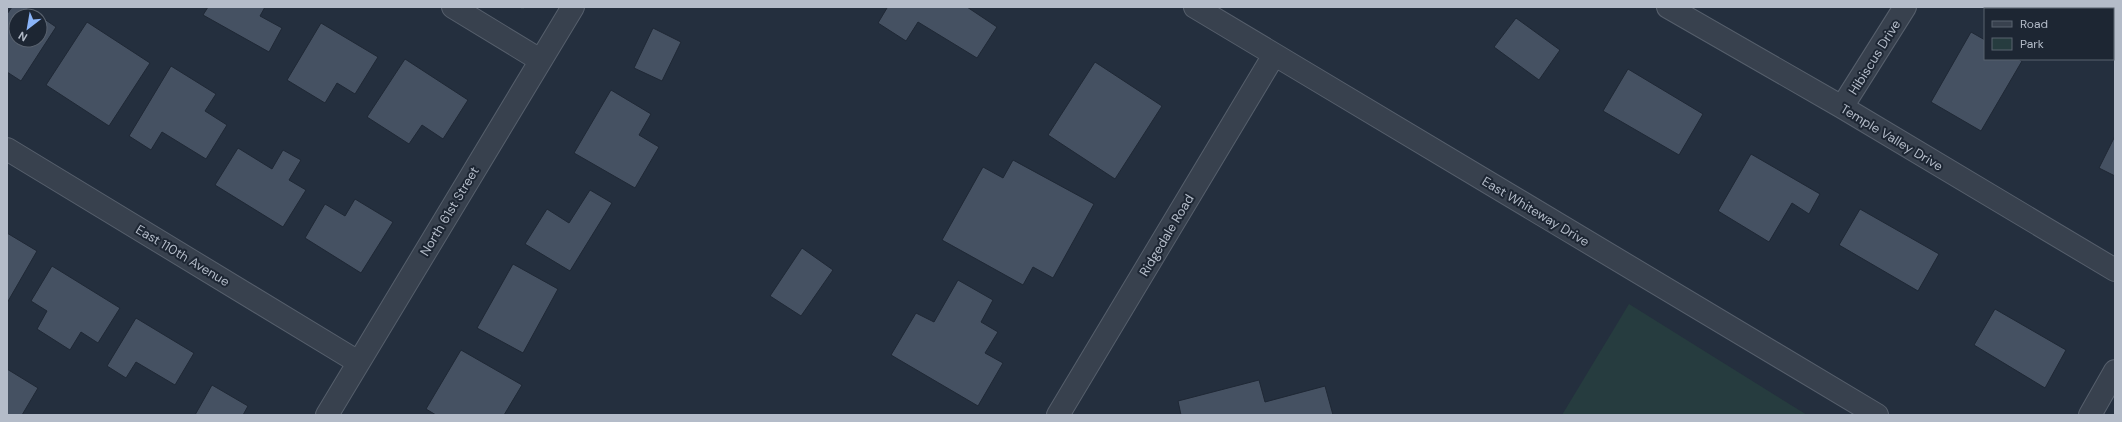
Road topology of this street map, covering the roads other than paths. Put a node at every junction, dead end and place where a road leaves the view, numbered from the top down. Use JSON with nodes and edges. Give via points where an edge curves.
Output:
{"nodes":[{"id":1,"x":453,"y":7,"type":"edge"},
{"id":2,"x":573,"y":7,"type":"edge"},
{"id":3,"x":1195,"y":7,"type":"edge"},
{"id":4,"x":1668,"y":7,"type":"edge"},
{"id":5,"x":1905,"y":7,"type":"edge"},
{"id":6,"x":1274,"y":54,"type":"junction"},
{"id":7,"x":540,"y":60,"type":"junction"},
{"id":8,"x":1842,"y":107,"type":"junction"},
{"id":9,"x":7,"y":149,"type":"edge"},
{"id":10,"x":2115,"y":270,"type":"edge"},
{"id":11,"x":358,"y":362,"type":"junction"},
{"id":12,"x":2115,"y":371,"type":"edge"},
{"id":13,"x":327,"y":415,"type":"edge"},
{"id":14,"x":1058,"y":415,"type":"edge"},
{"id":15,"x":1877,"y":415,"type":"edge"},
{"id":16,"x":2090,"y":415,"type":"edge"}],
"edges":[{"from":1,"to":7,"type":"street"},
{"from":2,"to":7,"type":"street","name":"North 61st Street"},
{"from":3,"to":6,"type":"street","name":"East Whiteway Drive"},
{"from":4,"to":8,"type":"street","name":"Temple Valley Drive"},
{"from":5,"to":8,"type":"street","name":"Hibiscus Drive"},
{"from":6,"to":14,"type":"street","name":"Ridgedale Road"},
{"from":6,"to":15,"type":"street","name":"East Whiteway Drive"},
{"from":7,"to":11,"type":"street","name":"North 61st Street"},
{"from":8,"to":10,"type":"street","name":"Temple Valley Drive"},
{"from":9,"to":11,"type":"street","name":"East 110th Avenue"},
{"from":11,"to":13,"type":"street","name":"North 61st Street"},
{"from":12,"to":16,"type":"street"}]}
